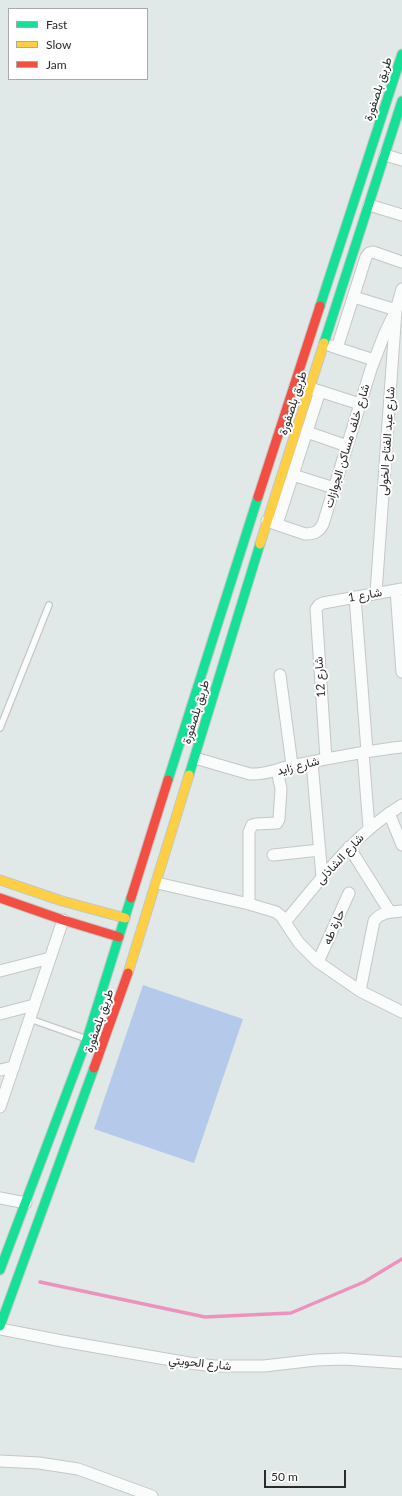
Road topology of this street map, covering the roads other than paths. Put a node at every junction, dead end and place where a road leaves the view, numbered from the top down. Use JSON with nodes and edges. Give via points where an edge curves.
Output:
{"nodes":[{"id":1,"x":402,"y":54,"type":"edge"},
{"id":2,"x":401,"y":106,"type":"edge"},
{"id":3,"x":385,"y":155,"type":"junction"},
{"id":4,"x":402,"y":160,"type":"edge"},
{"id":5,"x":369,"y":205,"type":"junction"},
{"id":6,"x":402,"y":215,"type":"edge"},
{"id":7,"x":402,"y":262,"type":"edge"},
{"id":8,"x":402,"y":290,"type":"edge"},
{"id":9,"x":354,"y":297,"type":"junction"},
{"id":10,"x":396,"y":310,"type":"junction"},
{"id":11,"x":324,"y":344,"type":"junction"},
{"id":12,"x":337,"y":348,"type":"junction"},
{"id":13,"x":374,"y":360,"type":"junction"},
{"id":14,"x":315,"y":390,"type":"junction"},
{"id":15,"x":360,"y":404,"type":"junction"},
{"id":16,"x":307,"y":432,"type":"junction"},
{"id":17,"x":347,"y":446,"type":"junction"},
{"id":18,"x":293,"y":475,"type":"junction"},
{"id":19,"x":334,"y":488,"type":"junction"},
{"id":20,"x":272,"y":522,"type":"junction"},
{"id":21,"x":399,"y":590,"type":"edge"},
{"id":22,"x":376,"y":593,"type":"junction"},
{"id":23,"x":355,"y":597,"type":"junction"},
{"id":24,"x":328,"y":602,"type":"joint"},
{"id":25,"x":49,"y":605,"type":"dead end"},
{"id":26,"x":402,"y":672,"type":"edge"},
{"id":27,"x":280,"y":675,"type":"dead end"},
{"id":28,"x":197,"y":687,"type":"junction"},
{"id":29,"x":214,"y":692,"type":"junction"},
{"id":30,"x":0,"y":728,"type":"edge"},
{"id":31,"x":402,"y":747,"type":"edge"},
{"id":32,"x":365,"y":752,"type":"junction"},
{"id":33,"x":195,"y":758,"type":"junction"},
{"id":34,"x":326,"y":759,"type":"junction"},
{"id":35,"x":312,"y":762,"type":"junction"},
{"id":36,"x":292,"y":766,"type":"junction"},
{"id":37,"x":277,"y":770,"type":"junction"},
{"id":38,"x":402,"y":805,"type":"edge"},
{"id":39,"x":389,"y":813,"type":"junction"},
{"id":40,"x":369,"y":828,"type":"junction"},
{"id":41,"x":402,"y":845,"type":"edge"},
{"id":42,"x":349,"y":847,"type":"junction"},
{"id":43,"x":320,"y":850,"type":"junction"},
{"id":44,"x":273,"y":855,"type":"dead end"},
{"id":45,"x":322,"y":877,"type":"junction"},
{"id":46,"x":0,"y":880,"type":"edge"},
{"id":47,"x":157,"y":883,"type":"junction"},
{"id":48,"x":29,"y":891,"type":"junction"},
{"id":49,"x":349,"y":893,"type":"dead end"},
{"id":50,"x":0,"y":898,"type":"edge"},
{"id":51,"x":249,"y":904,"type":"junction"},
{"id":52,"x":23,"y":907,"type":"junction"},
{"id":53,"x":402,"y":911,"type":"edge"},
{"id":54,"x":390,"y":912,"type":"junction"},
{"id":55,"x":126,"y":918,"type":"junction"},
{"id":56,"x":63,"y":920,"type":"junction"},
{"id":57,"x":285,"y":922,"type":"junction"},
{"id":58,"x":119,"y":937,"type":"junction"},
{"id":59,"x":50,"y":958,"type":"junction"},
{"id":60,"x":318,"y":962,"type":"junction"},
{"id":61,"x":0,"y":972,"type":"edge"},
{"id":62,"x":360,"y":991,"type":"junction"},
{"id":63,"x":34,"y":1005,"type":"junction"},
{"id":64,"x":402,"y":1012,"type":"edge"},
{"id":65,"x":0,"y":1014,"type":"edge"},
{"id":66,"x":30,"y":1019,"type":"junction"},
{"id":67,"x":87,"y":1039,"type":"junction"},
{"id":68,"x":14,"y":1067,"type":"junction"},
{"id":69,"x":0,"y":1070,"type":"edge"},
{"id":70,"x":0,"y":1107,"type":"edge"},
{"id":71,"x":0,"y":1198,"type":"edge"},
{"id":72,"x":26,"y":1203,"type":"junction"},
{"id":73,"x":0,"y":1270,"type":"edge"},
{"id":74,"x":0,"y":1327,"type":"edge"},
{"id":75,"x":402,"y":1363,"type":"edge"},
{"id":76,"x":0,"y":1461,"type":"edge"},
{"id":77,"x":124,"y":1490,"type":"edge"},
{"id":78,"x":152,"y":1496,"type":"edge"}],
"edges":[{"from":1,"to":28,"type":"main road","name":"طريق بلصفورة"},
{"from":2,"to":3,"type":"main road","name":"طريق بلصفورة"},
{"from":3,"to":4,"type":"street"},
{"from":3,"to":5,"type":"main road","name":"طريق بلصفورة"},
{"from":5,"to":6,"type":"street"},
{"from":5,"to":11,"type":"main road","name":"طريق بلصفورة"},
{"from":7,"to":9,"type":"street","via":[[377,253],[369,253]]},
{"from":8,"to":10,"type":"street","name":"شارع عبد الفتاح الخولى"},
{"from":9,"to":10,"type":"street"},
{"from":9,"to":12,"type":"street"},
{"from":10,"to":13,"type":"street","name":"شارع خلف مساكن الجوازات"},
{"from":10,"to":22,"type":"street","name":"شارع عبد الفتاح الخولى"},
{"from":11,"to":12,"type":"street"},
{"from":11,"to":14,"type":"main road","name":"طريق بلصفورة"},
{"from":12,"to":13,"type":"street"},
{"from":13,"to":15,"type":"street","name":"شارع خلف مساكن الجوازات"},
{"from":14,"to":15,"type":"street"},
{"from":14,"to":16,"type":"street"},
{"from":14,"to":20,"type":"main road","name":"طريق بلصفورة"},
{"from":15,"to":17,"type":"street","name":"شارع خلف مساكن الجوازات"},
{"from":16,"to":17,"type":"street"},
{"from":16,"to":18,"type":"street"},
{"from":17,"to":19,"type":"street","name":"شارع خلف مساكن الجوازات"},
{"from":18,"to":19,"type":"street"},
{"from":18,"to":20,"type":"street"},
{"from":19,"to":20,"type":"street","name":"شارع خلف مساكن الجوازات","via":[[323,524],[316,532],[306,534]]},
{"from":20,"to":29,"type":"main road","name":"طريق بلصفورة","via":[[251,571]]},
{"from":21,"to":22,"type":"street","name":"شارع 1"},
{"from":21,"to":26,"type":"street"},
{"from":22,"to":23,"type":"street","name":"شارع 1"},
{"from":23,"to":24,"type":"street","name":"شارع 1"},
{"from":23,"to":32,"type":"street"},
{"from":24,"to":34,"type":"street","name":"شارع 12","via":[[316,609]]},
{"from":25,"to":30,"type":"lane"},
{"from":27,"to":36,"type":"street"},
{"from":28,"to":29,"type":"main road"},
{"from":28,"to":55,"type":"main road","name":"طريق بلصفورة"},
{"from":29,"to":33,"type":"main road","name":"طريق بلصفورة"},
{"from":31,"to":32,"type":"street","name":"شارع زايد"},
{"from":32,"to":34,"type":"street","name":"شارع زايد"},
{"from":32,"to":40,"type":"street"},
{"from":33,"to":37,"type":"street","name":"شارع زايد","via":[[250,774]]},
{"from":33,"to":47,"type":"main road","name":"طريق بلصفورة"},
{"from":34,"to":35,"type":"street","name":"شارع زايد"},
{"from":35,"to":36,"type":"street","name":"شارع زايد"},
{"from":35,"to":43,"type":"street"},
{"from":36,"to":37,"type":"street","name":"شارع زايد"},
{"from":37,"to":51,"type":"street","via":[[281,789],[280,819],[276,823],[252,825],[248,832]]},
{"from":38,"to":39,"type":"street","name":"شارع الشاذلى"},
{"from":39,"to":40,"type":"street","name":"شارع الشاذلى"},
{"from":39,"to":41,"type":"street"},
{"from":40,"to":42,"type":"street","name":"شارع الشاذلى"},
{"from":42,"to":45,"type":"street","name":"شارع الشاذلى"},
{"from":42,"to":54,"type":"street"},
{"from":43,"to":44,"type":"street"},
{"from":43,"to":45,"type":"street"},
{"from":45,"to":57,"type":"street","name":"شارع الشاذلى"},
{"from":46,"to":48,"type":"main road"},
{"from":47,"to":51,"type":"street"},
{"from":47,"to":74,"type":"main road","name":"طريق بلصفورة","via":[[101,1051]]},
{"from":48,"to":52,"type":"main road"},
{"from":48,"to":55,"type":"main road"},
{"from":49,"to":60,"type":"street","name":"حارة طه"},
{"from":50,"to":52,"type":"main road"},
{"from":51,"to":57,"type":"street","via":[[276,912]]},
{"from":52,"to":56,"type":"main road"},
{"from":53,"to":54,"type":"street"},
{"from":54,"to":62,"type":"street","via":[[377,916],[374,921]]},
{"from":55,"to":58,"type":"main road","name":"طريق بلصفورة"},
{"from":56,"to":58,"type":"main road"},
{"from":56,"to":59,"type":"street"},
{"from":57,"to":60,"type":"street","via":[[299,943]]},
{"from":58,"to":67,"type":"main road","name":"طريق بلصفورة"},
{"from":59,"to":61,"type":"street"},
{"from":59,"to":63,"type":"street"},
{"from":60,"to":62,"type":"street"},
{"from":62,"to":64,"type":"street"},
{"from":63,"to":65,"type":"street"},
{"from":63,"to":66,"type":"street"},
{"from":66,"to":67,"type":"lane"},
{"from":66,"to":68,"type":"street"},
{"from":67,"to":72,"type":"main road","name":"طريق بلصفورة"},
{"from":68,"to":69,"type":"street"},
{"from":68,"to":70,"type":"street"},
{"from":71,"to":72,"type":"street"},
{"from":72,"to":73,"type":"main road","name":"طريق بلصفورة"},
{"from":74,"to":75,"type":"street","name":"شارع الحويتي","via":[[69,1343],[214,1366],[264,1366],[344,1359]]},
{"from":76,"to":77,"type":"street","via":[[78,1469]]},
{"from":77,"to":78,"type":"street"}]}
